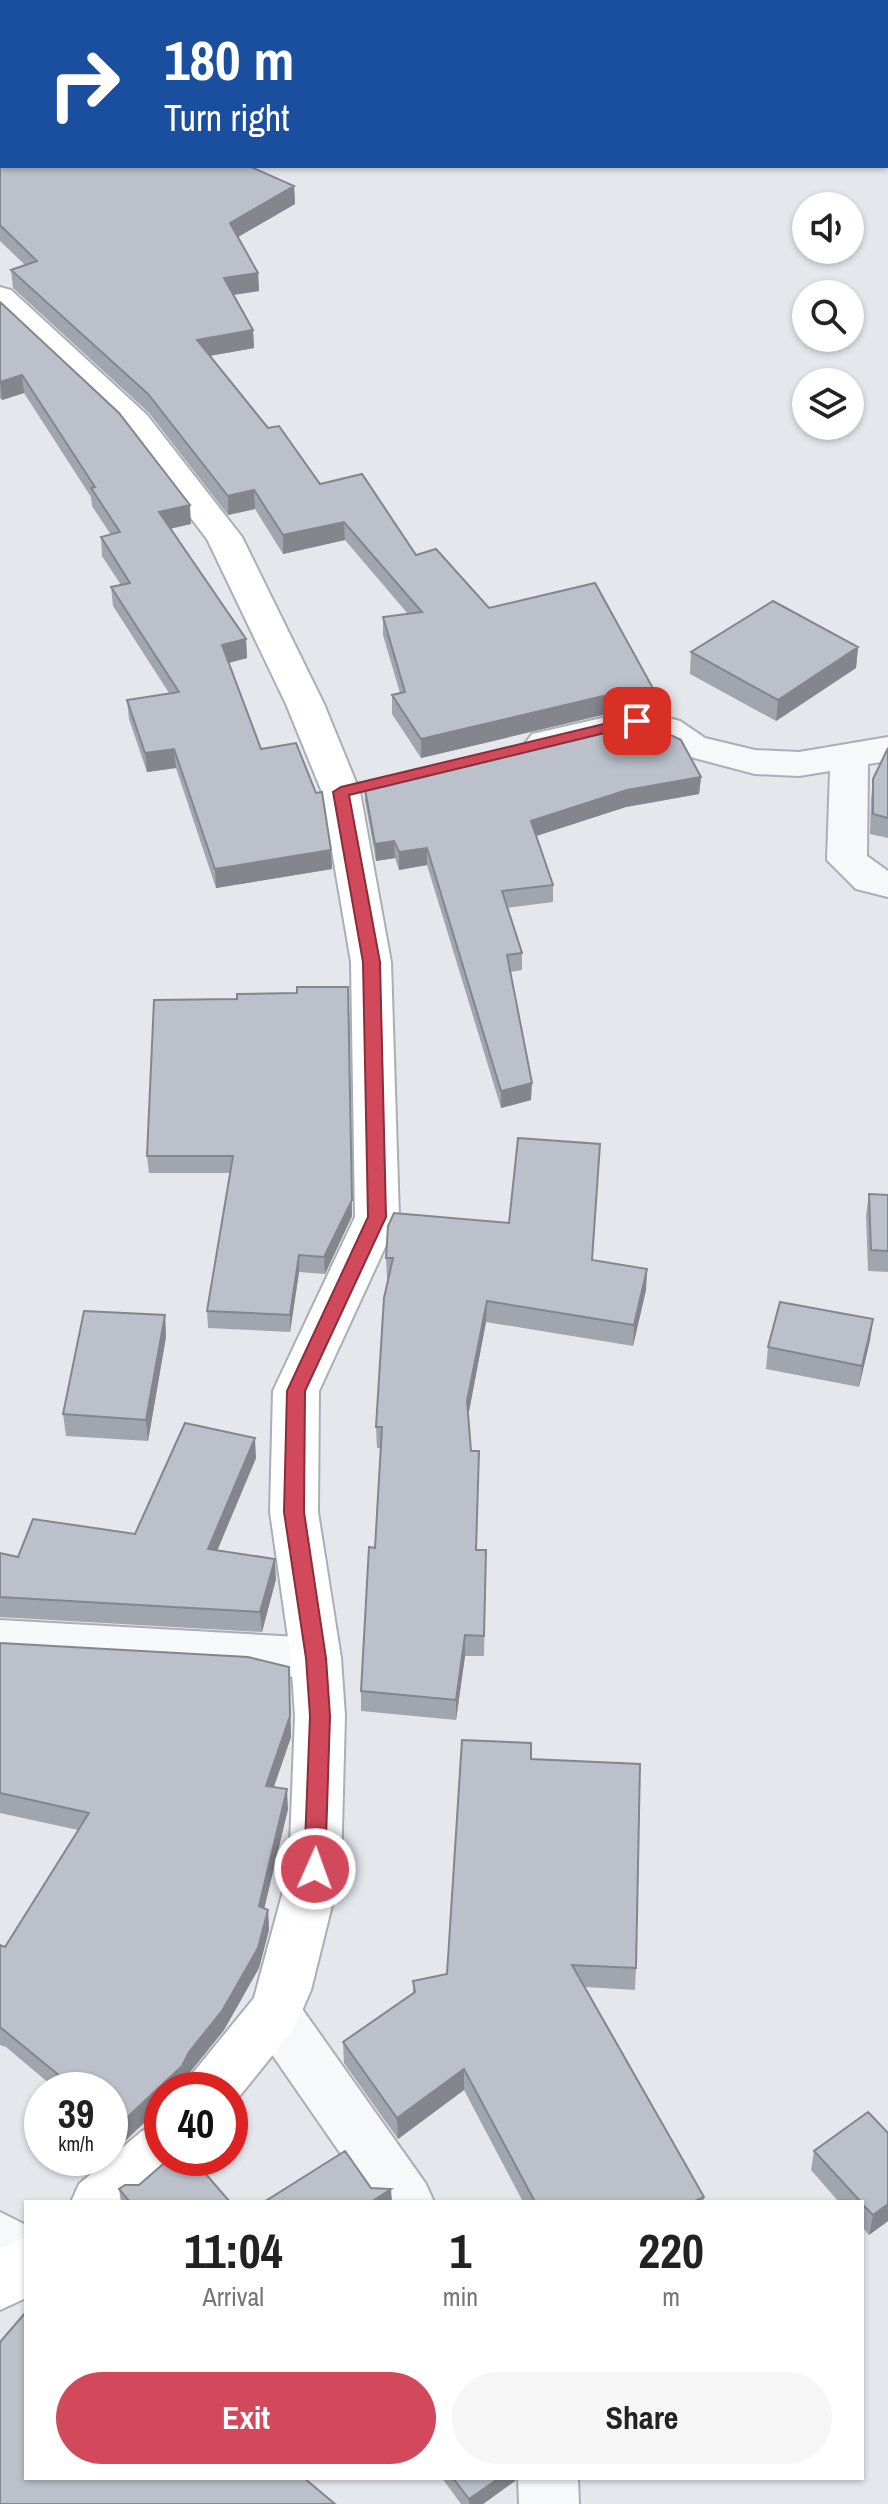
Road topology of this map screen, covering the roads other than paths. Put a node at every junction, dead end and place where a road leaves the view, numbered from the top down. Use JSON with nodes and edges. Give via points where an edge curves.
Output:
{"nodes":[{"id":1,"x":0,"y":297,"type":"edge"},
{"id":2,"x":518,"y":749,"type":"edge"},
{"id":3,"x":888,"y":749,"type":"edge"},
{"id":4,"x":849,"y":757,"type":"junction"},
{"id":5,"x":888,"y":884,"type":"edge"},
{"id":6,"x":0,"y":1640,"type":"edge"},
{"id":7,"x":316,"y":1658,"type":"junction"},
{"id":8,"x":274,"y":2013,"type":"junction"},
{"id":9,"x":226,"y":2072,"type":"edge"},
{"id":10,"x":144,"y":2164,"type":"edge"},
{"id":11,"x":101,"y":2200,"type":"edge"},
{"id":12,"x":405,"y":2200,"type":"edge"},
{"id":13,"x":0,"y":2238,"type":"edge"},
{"id":14,"x":24,"y":2259,"type":"edge"},
{"id":15,"x":24,"y":2263,"type":"edge"},
{"id":16,"x":0,"y":2284,"type":"edge"},
{"id":17,"x":548,"y":2480,"type":"edge"},
{"id":18,"x":549,"y":2504,"type":"edge"}],
"edges":[{"from":1,"to":7,"type":"street","via":[[135,422],[224,537],[305,704],[355,788],[371,962],[377,1217],[296,1391],[294,1512]]},
{"from":2,"to":4,"type":"street","via":[[637,721],[667,729],[692,746],[755,762],[799,764]]},
{"from":3,"to":4,"type":"street"},
{"from":4,"to":5,"type":"street","via":[[847,860],[870,880]]},
{"from":6,"to":7,"type":"street"},
{"from":7,"to":8,"type":"street","via":[[320,1716],[315,1869]]},
{"from":8,"to":9,"type":"street"},
{"from":8,"to":12,"type":"street"},
{"from":10,"to":11,"type":"street"},
{"from":13,"to":14,"type":"street"},
{"from":15,"to":16,"type":"street"},
{"from":17,"to":18,"type":"street"}]}
